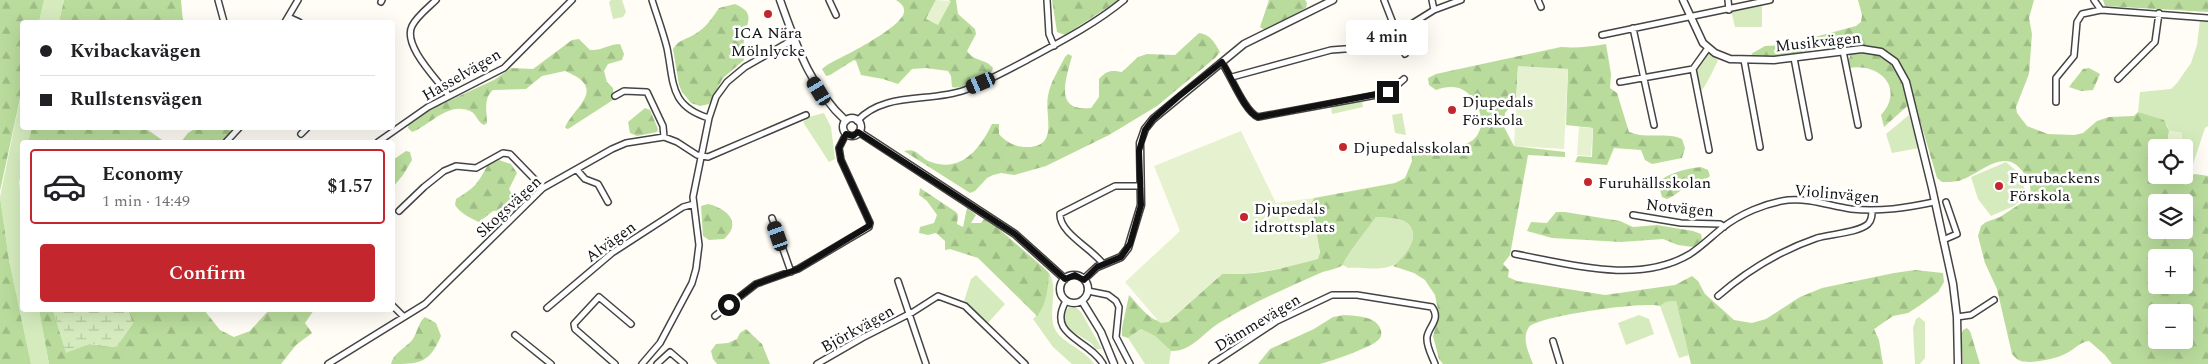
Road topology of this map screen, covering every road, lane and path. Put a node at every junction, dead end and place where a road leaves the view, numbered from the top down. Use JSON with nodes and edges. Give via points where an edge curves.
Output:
{"nodes":[{"id":1,"x":218,"y":0,"type":"edge"},
{"id":2,"x":298,"y":0,"type":"edge"},
{"id":3,"x":436,"y":0,"type":"edge"},
{"id":4,"x":572,"y":0,"type":"edge"},
{"id":5,"x":652,"y":0,"type":"edge"},
{"id":6,"x":780,"y":0,"type":"edge"},
{"id":7,"x":829,"y":0,"type":"edge"},
{"id":8,"x":1047,"y":0,"type":"edge"},
{"id":9,"x":1124,"y":0,"type":"edge"},
{"id":10,"x":1333,"y":0,"type":"edge"},
{"id":11,"x":1384,"y":0,"type":"edge"},
{"id":12,"x":1432,"y":0,"type":"edge"},
{"id":13,"x":1460,"y":0,"type":"edge"},
{"id":14,"x":1538,"y":0,"type":"edge"},
{"id":15,"x":1683,"y":0,"type":"edge"},
{"id":16,"x":1728,"y":0,"type":"edge"},
{"id":17,"x":1770,"y":0,"type":"edge"},
{"id":18,"x":2094,"y":0,"type":"edge"},
{"id":19,"x":1541,"y":7,"type":"dead end"},
{"id":20,"x":1434,"y":10,"type":"junction"},
{"id":21,"x":1729,"y":10,"type":"junction"},
{"id":22,"x":2101,"y":10,"type":"junction"},
{"id":23,"x":2159,"y":13,"type":"junction"},
{"id":24,"x":836,"y":15,"type":"dead end"},
{"id":25,"x":1691,"y":17,"type":"junction"},
{"id":26,"x":2208,"y":18,"type":"edge"},
{"id":27,"x":223,"y":20,"type":"edge"},
{"id":28,"x":286,"y":20,"type":"edge"},
{"id":29,"x":1633,"y":28,"type":"junction"},
{"id":30,"x":1397,"y":33,"type":"junction"},
{"id":31,"x":1602,"y":35,"type":"dead end"},
{"id":32,"x":794,"y":39,"type":"junction"},
{"id":33,"x":1371,"y":45,"type":"dead end"},
{"id":34,"x":1054,"y":46,"type":"junction"},
{"id":35,"x":1708,"y":48,"type":"junction"},
{"id":36,"x":1843,"y":50,"type":"junction"},
{"id":37,"x":1405,"y":54,"type":"dead end"},
{"id":38,"x":1794,"y":58,"type":"junction"},
{"id":39,"x":1744,"y":60,"type":"junction"},
{"id":40,"x":1222,"y":62,"type":"junction"},
{"id":41,"x":1693,"y":69,"type":"junction"},
{"id":42,"x":1232,"y":77,"type":"junction"},
{"id":43,"x":1644,"y":77,"type":"junction"},
{"id":44,"x":1404,"y":79,"type":"dead end"},
{"id":45,"x":2118,"y":79,"type":"dead end"},
{"id":46,"x":1620,"y":82,"type":"dead end"},
{"id":47,"x":449,"y":96,"type":"junction"},
{"id":48,"x":615,"y":96,"type":"dead end"},
{"id":49,"x":2056,"y":102,"type":"dead end"},
{"id":50,"x":806,"y":115,"type":"dead end"},
{"id":51,"x":709,"y":118,"type":"junction"},
{"id":52,"x":846,"y":121,"type":"junction"},
{"id":53,"x":857,"y":121,"type":"junction"},
{"id":54,"x":1654,"y":124,"type":"dead end"},
{"id":55,"x":1858,"y":125,"type":"dead end"},
{"id":56,"x":237,"y":130,"type":"edge"},
{"id":57,"x":305,"y":130,"type":"edge"},
{"id":58,"x":858,"y":132,"type":"junction"},
{"id":59,"x":301,"y":134,"type":"dead end"},
{"id":60,"x":846,"y":134,"type":"junction"},
{"id":61,"x":664,"y":137,"type":"junction"},
{"id":62,"x":1809,"y":137,"type":"dead end"},
{"id":63,"x":228,"y":140,"type":"edge"},
{"id":64,"x":381,"y":140,"type":"edge"},
{"id":65,"x":1760,"y":147,"type":"dead end"},
{"id":66,"x":1710,"y":150,"type":"dead end"},
{"id":67,"x":700,"y":156,"type":"junction"},
{"id":68,"x":576,"y":170,"type":"junction"},
{"id":69,"x":1141,"y":186,"type":"junction"},
{"id":70,"x":542,"y":188,"type":"junction"},
{"id":71,"x":608,"y":202,"type":"dead end"},
{"id":72,"x":1934,"y":202,"type":"junction"},
{"id":73,"x":1946,"y":202,"type":"dead end"},
{"id":74,"x":694,"y":204,"type":"junction"},
{"id":75,"x":1872,"y":210,"type":"junction"},
{"id":76,"x":399,"y":211,"type":"dead end"},
{"id":77,"x":1633,"y":215,"type":"dead end"},
{"id":78,"x":772,"y":218,"type":"dead end"},
{"id":79,"x":1724,"y":227,"type":"junction"},
{"id":80,"x":1943,"y":240,"type":"junction"},
{"id":81,"x":1515,"y":254,"type":"dead end"},
{"id":82,"x":1103,"y":264,"type":"junction"},
{"id":83,"x":791,"y":272,"type":"junction"},
{"id":84,"x":1065,"y":279,"type":"junction"},
{"id":85,"x":1084,"y":280,"type":"junction"},
{"id":86,"x":898,"y":281,"type":"dead end"},
{"id":87,"x":1088,"y":291,"type":"junction"},
{"id":88,"x":1718,"y":296,"type":"dead end"},
{"id":89,"x":1994,"y":300,"type":"dead end"},
{"id":90,"x":1066,"y":301,"type":"junction"},
{"id":91,"x":1082,"y":301,"type":"junction"},
{"id":92,"x":395,"y":308,"type":"edge"},
{"id":93,"x":547,"y":308,"type":"dead end"},
{"id":94,"x":909,"y":314,"type":"junction"},
{"id":95,"x":403,"y":316,"type":"junction"},
{"id":96,"x":715,"y":316,"type":"dead end"},
{"id":97,"x":1957,"y":317,"type":"junction"},
{"id":98,"x":631,"y":324,"type":"dead end"},
{"id":99,"x":516,"y":335,"type":"dead end"},
{"id":100,"x":1553,"y":341,"type":"dead end"},
{"id":101,"x":328,"y":364,"type":"edge"},
{"id":102,"x":551,"y":364,"type":"edge"},
{"id":103,"x":615,"y":364,"type":"edge"},
{"id":104,"x":642,"y":364,"type":"edge"},
{"id":105,"x":657,"y":364,"type":"edge"},
{"id":106,"x":684,"y":364,"type":"edge"},
{"id":107,"x":817,"y":364,"type":"edge"},
{"id":108,"x":926,"y":364,"type":"edge"},
{"id":109,"x":1025,"y":364,"type":"edge"},
{"id":110,"x":1103,"y":364,"type":"edge"},
{"id":111,"x":1114,"y":364,"type":"edge"},
{"id":112,"x":1130,"y":364,"type":"edge"},
{"id":113,"x":1212,"y":364,"type":"edge"},
{"id":114,"x":1435,"y":364,"type":"edge"},
{"id":115,"x":1560,"y":364,"type":"edge"},
{"id":116,"x":1958,"y":364,"type":"edge"}],
"edges":[{"from":1,"to":27,"type":"street"},
{"from":2,"to":28,"type":"street"},
{"from":3,"to":47,"type":"street","via":[[412,25],[411,35],[415,50]]},
{"from":4,"to":47,"type":"street","name":"Hasselvägen","via":[[504,68]]},
{"from":5,"to":51,"type":"street","via":[[667,48],[675,92],[680,102],[692,112]]},
{"from":6,"to":32,"type":"street"},
{"from":7,"to":24,"type":"street"},
{"from":8,"to":34,"type":"street","via":[[1049,34]]},
{"from":9,"to":34,"type":"street"},
{"from":10,"to":40,"type":"street","via":[[1244,44]]},
{"from":11,"to":30,"type":"street"},
{"from":12,"to":20,"type":"street"},
{"from":13,"to":20,"type":"street"},
{"from":14,"to":19,"type":"street"},
{"from":15,"to":25,"type":"street"},
{"from":16,"to":21,"type":"street"},
{"from":17,"to":21,"type":"street"},
{"from":18,"to":22,"type":"street"},
{"from":20,"to":30,"type":"street"},
{"from":21,"to":25,"type":"street"},
{"from":22,"to":23,"type":"street"},
{"from":22,"to":49,"type":"street","via":[[2079,15],[2074,56],[2056,78]]},
{"from":23,"to":26,"type":"street"},
{"from":23,"to":45,"type":"street","via":[[2155,42]]},
{"from":25,"to":29,"type":"street"},
{"from":25,"to":35,"type":"street"},
{"from":29,"to":31,"type":"street"},
{"from":29,"to":43,"type":"street"},
{"from":30,"to":37,"type":"street"},
{"from":32,"to":51,"type":"street","via":[[745,67],[727,82],[716,97]]},
{"from":32,"to":52,"type":"street","via":[[819,91]]},
{"from":33,"to":42,"type":"street","via":[[1331,50]]},
{"from":34,"to":53,"type":"street","via":[[965,90],[944,97],[886,102],[869,110]]},
{"from":35,"to":39,"type":"street","name":"Musikvägen","via":[[1730,59]]},
{"from":35,"to":41,"type":"street"},
{"from":36,"to":38,"type":"street","name":"Musikvägen"},
{"from":36,"to":55,"type":"street"},
{"from":36,"to":72,"type":"street","name":"Musikvägen","via":[[1872,49],[1895,62],[1906,82]]},
{"from":38,"to":39,"type":"street","name":"Musikvägen"},
{"from":38,"to":62,"type":"street"},
{"from":39,"to":65,"type":"street"},
{"from":40,"to":42,"type":"street"},
{"from":40,"to":69,"type":"street","via":[[1149,124],[1139,151]]},
{"from":41,"to":43,"type":"street"},
{"from":41,"to":66,"type":"street"},
{"from":42,"to":44,"type":"street","via":[[1248,110],[1263,117],[1382,94]]},
{"from":43,"to":46,"type":"street"},
{"from":43,"to":54,"type":"street"},
{"from":47,"to":64,"type":"street","name":"Hasselvägen"},
{"from":48,"to":61,"type":"street","via":[[624,91],[647,92],[664,126]]},
{"from":50,"to":67,"type":"street","via":[[710,156]]},
{"from":51,"to":67,"type":"street"},
{"from":52,"to":53,"type":"street","via":[[853,118]]},
{"from":52,"to":60,"type":"street","via":[[843,128]]},
{"from":53,"to":58,"type":"street","via":[[860,126]]},
{"from":56,"to":63,"type":"street"},
{"from":57,"to":59,"type":"street"},
{"from":58,"to":60,"type":"street","via":[[853,136]]},
{"from":58,"to":84,"type":"street","via":[[1015,234]]},
{"from":60,"to":83,"type":"street","via":[[839,148],[841,160],[870,225]]},
{"from":61,"to":67,"type":"street"},
{"from":61,"to":68,"type":"street","name":"Skogsvägen","via":[[617,146]]},
{"from":67,"to":74,"type":"street"},
{"from":68,"to":70,"type":"street","name":"Skogsvägen"},
{"from":68,"to":71,"type":"street","via":[[585,179],[598,184]]},
{"from":69,"to":82,"type":"street","via":[[1141,205],[1128,248],[1121,257]]},
{"from":69,"to":82,"type":"street","via":[[1115,186],[1060,214],[1075,240]]},
{"from":70,"to":76,"type":"street","via":[[510,154],[503,153],[476,168],[456,166],[444,171]]},
{"from":70,"to":95,"type":"street","name":"Skogsvägen","via":[[430,300]]},
{"from":72,"to":75,"type":"street","name":"Violinvägen"},
{"from":72,"to":80,"type":"street","name":"Musikvägen"},
{"from":73,"to":80,"type":"street","via":[[1957,234]]},
{"from":74,"to":93,"type":"street","name":"Alvägen","via":[[683,207],[612,253]]},
{"from":74,"to":104,"type":"street","via":[[699,245],[692,283],[660,343]]},
{"from":75,"to":79,"type":"street","name":"Violinvägen","via":[[1787,200],[1762,207]]},
{"from":75,"to":88,"type":"street","via":[[1868,224],[1785,250],[1765,260]]},
{"from":77,"to":79,"type":"street","name":"Notvägen"},
{"from":78,"to":83,"type":"street"},
{"from":79,"to":81,"type":"street","name":"Violinvägen","via":[[1691,254],[1653,267],[1616,270]]},
{"from":80,"to":97,"type":"street","name":"Musikvägen"},
{"from":82,"to":85,"type":"street"},
{"from":83,"to":96,"type":"street","via":[[756,284]]},
{"from":84,"to":85,"type":"street","via":[[1075,275]]},
{"from":84,"to":90,"type":"street","via":[[1060,291]]},
{"from":85,"to":87,"type":"street"},
{"from":86,"to":94,"type":"street"},
{"from":87,"to":91,"type":"street"},
{"from":87,"to":112,"type":"street","via":[[1108,295],[1116,301],[1119,307],[1116,337]]},
{"from":89,"to":97,"type":"street","via":[[1971,315]]},
{"from":90,"to":91,"type":"street","via":[[1074,304]]},
{"from":90,"to":110,"type":"street","via":[[1061,325],[1095,353]]},
{"from":91,"to":111,"type":"street","via":[[1101,332]]},
{"from":92,"to":95,"type":"street"},
{"from":94,"to":107,"type":"street","name":"Björkvägen"},
{"from":94,"to":108,"type":"street"},
{"from":94,"to":109,"type":"street","name":"Björkvägen","via":[[938,296],[961,304]]},
{"from":95,"to":101,"type":"street","name":"Skogsvägen"},
{"from":97,"to":116,"type":"street","name":"Musikvägen"},
{"from":98,"to":103,"type":"street","via":[[599,297],[574,324],[574,329]]},
{"from":99,"to":102,"type":"street"},
{"from":100,"to":115,"type":"street"},
{"from":105,"to":106,"type":"street","via":[[670,352]]},
{"from":113,"to":114,"type":"street","name":"Dämmevägen","via":[[1277,321],[1332,295],[1357,294],[1432,308],[1436,321],[1427,342]]}]}
